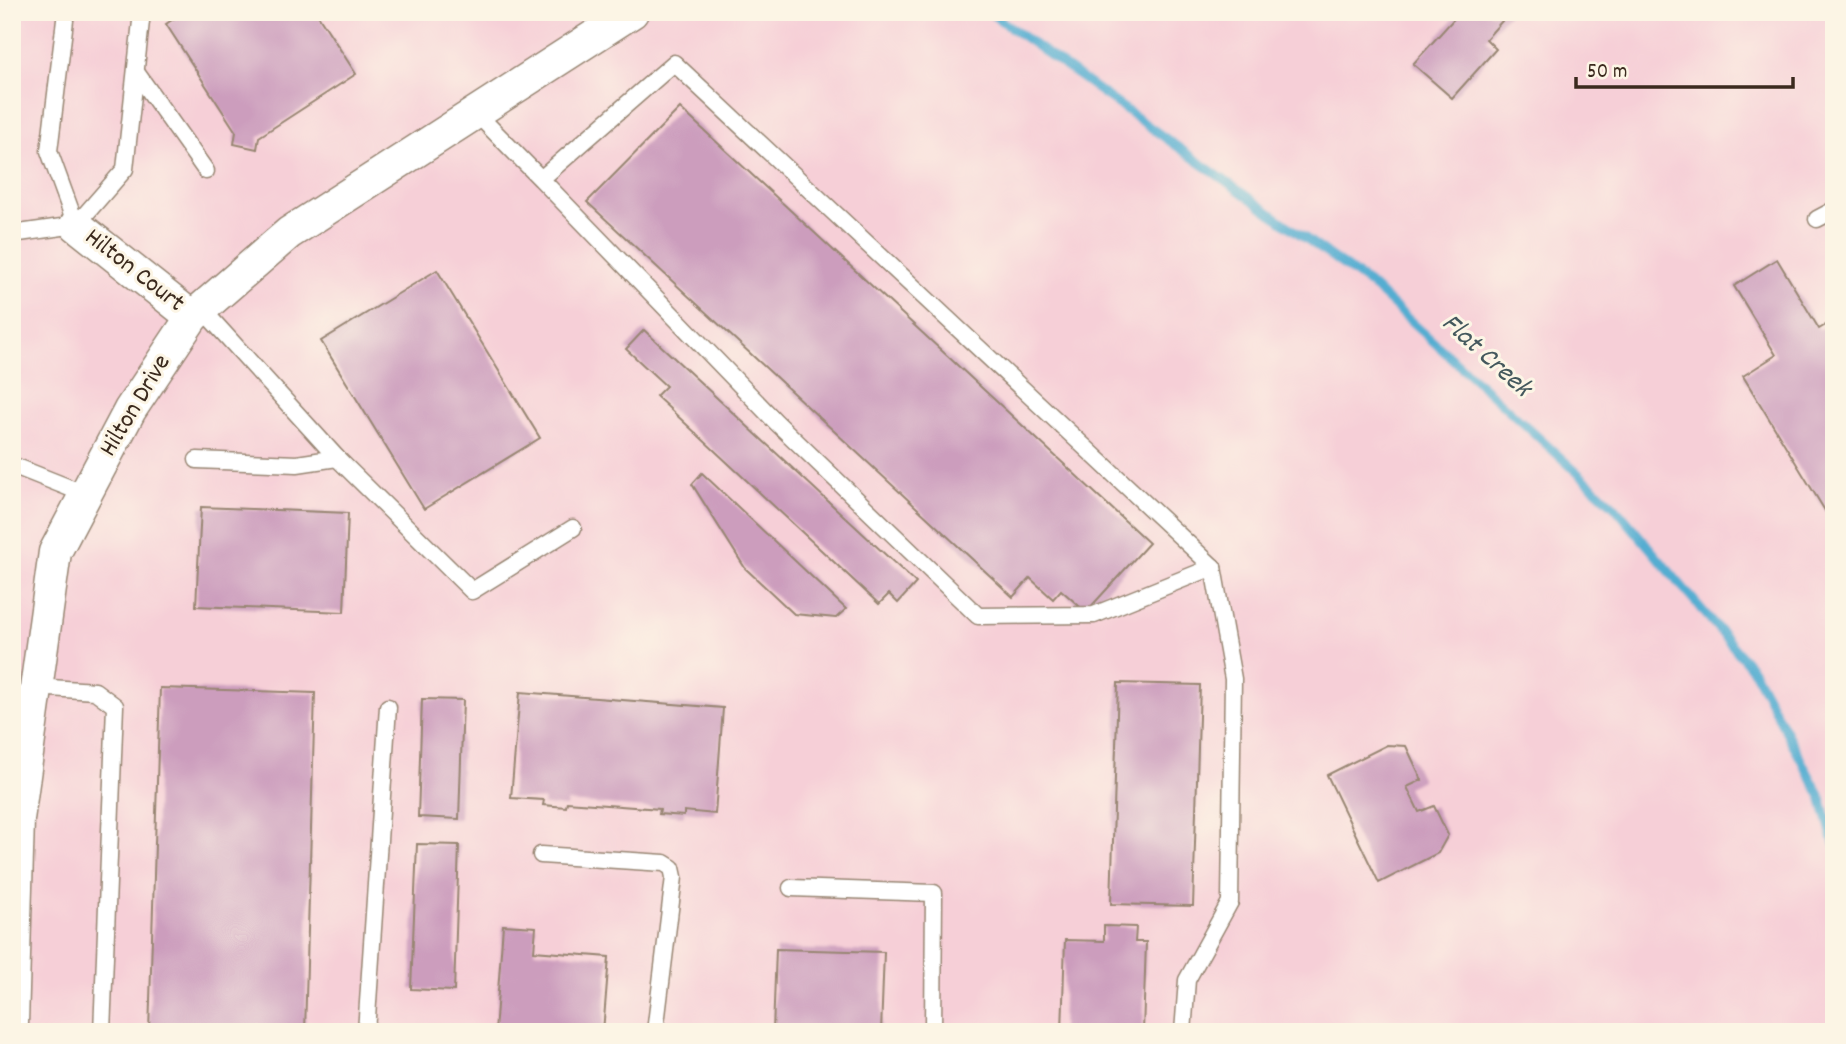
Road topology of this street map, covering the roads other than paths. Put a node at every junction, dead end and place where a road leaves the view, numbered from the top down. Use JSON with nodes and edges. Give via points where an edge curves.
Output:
{"nodes":[{"id":1,"x":66,"y":12,"type":"edge"},
{"id":2,"x":142,"y":12,"type":"edge"},
{"id":3,"x":632,"y":12,"type":"edge"},
{"id":4,"x":136,"y":72,"type":"junction"},
{"id":5,"x":475,"y":112,"type":"junction"},
{"id":6,"x":206,"y":172,"type":"dead end"},
{"id":7,"x":541,"y":180,"type":"junction"},
{"id":8,"x":1834,"y":210,"type":"edge"},
{"id":9,"x":1817,"y":219,"type":"dead end"},
{"id":10,"x":76,"y":225,"type":"junction"},
{"id":11,"x":12,"y":234,"type":"edge"},
{"id":12,"x":197,"y":313,"type":"junction"},
{"id":13,"x":337,"y":458,"type":"junction"},
{"id":14,"x":197,"y":460,"type":"dead end"},
{"id":15,"x":12,"y":466,"type":"edge"},
{"id":16,"x":85,"y":494,"type":"junction"},
{"id":17,"x":573,"y":528,"type":"dead end"},
{"id":18,"x":1213,"y":567,"type":"junction"},
{"id":19,"x":35,"y":687,"type":"junction"},
{"id":20,"x":388,"y":707,"type":"dead end"},
{"id":21,"x":15,"y":818,"type":"edge"},
{"id":22,"x":541,"y":855,"type":"dead end"},
{"id":23,"x":791,"y":888,"type":"dead end"},
{"id":24,"x":12,"y":1023,"type":"edge"},
{"id":25,"x":102,"y":1032,"type":"edge"},
{"id":26,"x":366,"y":1032,"type":"edge"},
{"id":27,"x":655,"y":1032,"type":"edge"},
{"id":28,"x":933,"y":1032,"type":"edge"},
{"id":29,"x":1183,"y":1032,"type":"edge"}],
"edges":[{"from":1,"to":10,"type":"lane","via":[[49,151]]},
{"from":2,"to":4,"type":"lane"},
{"from":3,"to":5,"type":"street","name":"Hilton Drive"},
{"from":4,"to":6,"type":"lane"},
{"from":4,"to":10,"type":"lane","via":[[125,169]]},
{"from":5,"to":7,"type":"lane"},
{"from":5,"to":12,"type":"street","name":"Hilton Drive","via":[[289,233]]},
{"from":7,"to":18,"type":"lane","via":[[776,422],[978,616],[1094,615]]},
{"from":7,"to":18,"type":"lane","via":[[674,63]]},
{"from":8,"to":9,"type":"lane"},
{"from":10,"to":11,"type":"lane"},
{"from":10,"to":12,"type":"street","name":"Hilton Court"},
{"from":12,"to":13,"type":"lane"},
{"from":12,"to":16,"type":"street","name":"Hilton Drive","via":[[130,410]]},
{"from":13,"to":14,"type":"lane","via":[[297,464]]},
{"from":13,"to":17,"type":"lane","via":[[472,591]]},
{"from":15,"to":16,"type":"lane"},
{"from":16,"to":19,"type":"street","name":"Hilton Drive","via":[[55,552]]},
{"from":18,"to":29,"type":"lane","via":[[1233,679],[1230,902],[1187,980]]},
{"from":19,"to":21,"type":"street","name":"Hilton Drive"},
{"from":19,"to":25,"type":"lane","via":[[96,691],[115,706]]},
{"from":20,"to":26,"type":"lane"},
{"from":21,"to":24,"type":"street","name":"Hilton Drive"},
{"from":22,"to":27,"type":"lane","via":[[664,863],[672,868]]},
{"from":23,"to":28,"type":"lane","via":[[934,893]]}]}
